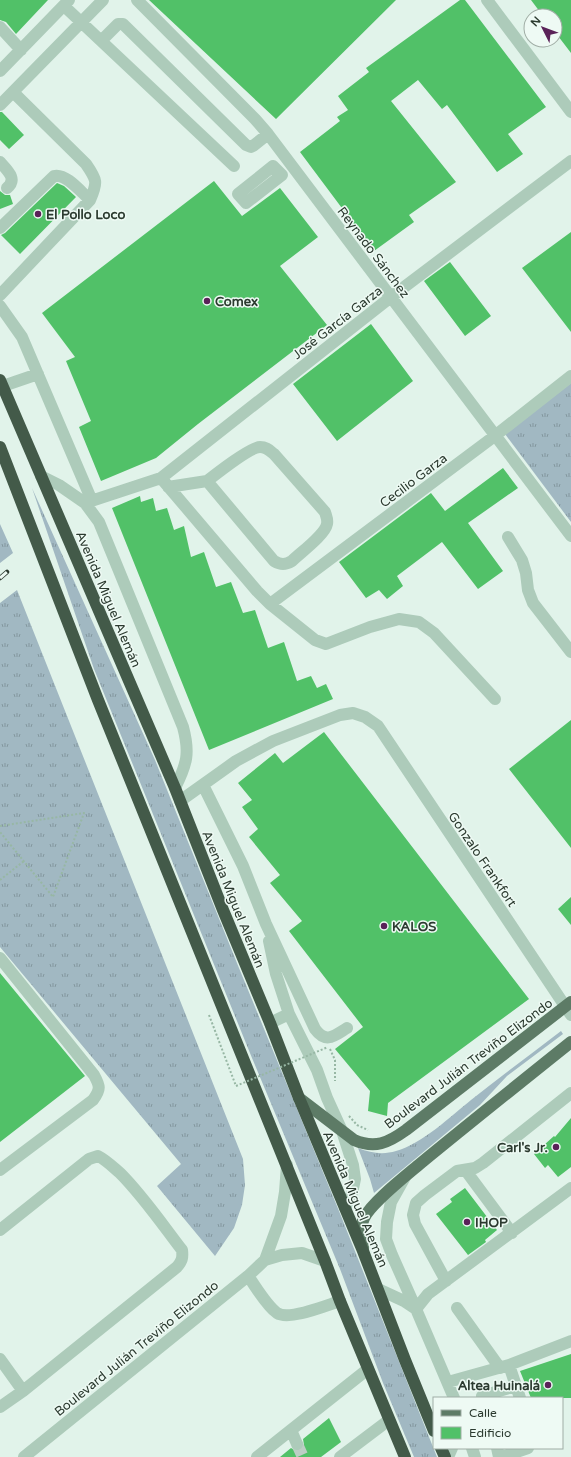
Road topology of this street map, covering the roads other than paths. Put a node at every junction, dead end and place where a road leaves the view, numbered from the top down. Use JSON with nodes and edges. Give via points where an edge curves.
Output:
{"nodes":[{"id":1,"x":103,"y":0,"type":"edge"},
{"id":2,"x":137,"y":0,"type":"edge"},
{"id":3,"x":487,"y":0,"type":"edge"},
{"id":4,"x":67,"y":3,"type":"edge"},
{"id":5,"x":82,"y":21,"type":"junction"},
{"id":6,"x":0,"y":27,"type":"edge"},
{"id":7,"x":102,"y":40,"type":"junction"},
{"id":8,"x":21,"y":50,"type":"junction"},
{"id":9,"x":0,"y":71,"type":"edge"},
{"id":10,"x":13,"y":92,"type":"junction"},
{"id":11,"x":0,"y":105,"type":"edge"},
{"id":12,"x":571,"y":112,"type":"edge"},
{"id":13,"x":268,"y":134,"type":"junction"},
{"id":14,"x":571,"y":161,"type":"edge"},
{"id":15,"x":0,"y":162,"type":"edge"},
{"id":16,"x":290,"y":163,"type":"junction"},
{"id":17,"x":234,"y":166,"type":"dead end"},
{"id":18,"x":278,"y":171,"type":"dead end"},
{"id":19,"x":7,"y":188,"type":"dead end"},
{"id":20,"x":90,"y":200,"type":"junction"},
{"id":21,"x":0,"y":228,"type":"edge"},
{"id":22,"x":0,"y":295,"type":"edge"},
{"id":23,"x":391,"y":298,"type":"junction"},
{"id":24,"x":0,"y":306,"type":"edge"},
{"id":25,"x":38,"y":374,"type":"junction"},
{"id":26,"x":571,"y":376,"type":"edge"},
{"id":27,"x":1,"y":383,"type":"edge"},
{"id":28,"x":496,"y":436,"type":"junction"},
{"id":29,"x":0,"y":447,"type":"edge"},
{"id":30,"x":0,"y":468,"type":"edge"},
{"id":31,"x":41,"y":476,"type":"junction"},
{"id":32,"x":207,"y":481,"type":"junction"},
{"id":33,"x":15,"y":482,"type":"junction"},
{"id":34,"x":165,"y":483,"type":"junction"},
{"id":35,"x":89,"y":502,"type":"junction"},
{"id":36,"x":571,"y":536,"type":"edge"},
{"id":37,"x":508,"y":537,"type":"dead end"},
{"id":38,"x":270,"y":604,"type":"junction"},
{"id":39,"x":571,"y":652,"type":"edge"},
{"id":40,"x":495,"y":699,"type":"dead end"},
{"id":41,"x":203,"y":785,"type":"junction"},
{"id":42,"x":175,"y":788,"type":"junction"},
{"id":43,"x":180,"y":801,"type":"junction"},
{"id":44,"x":266,"y":924,"type":"junction"},
{"id":45,"x":0,"y":958,"type":"edge"},
{"id":46,"x":569,"y":1009,"type":"edge"},
{"id":47,"x":289,"y":1014,"type":"junction"},
{"id":48,"x":270,"y":1023,"type":"junction"},
{"id":49,"x":346,"y":1028,"type":"dead end"},
{"id":50,"x":571,"y":1032,"type":"edge"},
{"id":51,"x":571,"y":1042,"type":"edge"},
{"id":52,"x":571,"y":1093,"type":"edge"},
{"id":53,"x":299,"y":1098,"type":"junction"},
{"id":54,"x":463,"y":1128,"type":"junction"},
{"id":55,"x":342,"y":1131,"type":"junction"},
{"id":56,"x":286,"y":1165,"type":"junction"},
{"id":57,"x":0,"y":1170,"type":"edge"},
{"id":58,"x":466,"y":1170,"type":"junction"},
{"id":59,"x":405,"y":1176,"type":"junction"},
{"id":60,"x":571,"y":1188,"type":"edge"},
{"id":61,"x":345,"y":1208,"type":"junction"},
{"id":62,"x":0,"y":1230,"type":"edge"},
{"id":63,"x":512,"y":1233,"type":"junction"},
{"id":64,"x":363,"y":1251,"type":"junction"},
{"id":65,"x":265,"y":1260,"type":"junction"},
{"id":66,"x":326,"y":1261,"type":"junction"},
{"id":67,"x":248,"y":1276,"type":"junction"},
{"id":68,"x":446,"y":1282,"type":"junction"},
{"id":69,"x":378,"y":1288,"type":"junction"},
{"id":70,"x":340,"y":1301,"type":"junction"},
{"id":71,"x":457,"y":1308,"type":"dead end"},
{"id":72,"x":416,"y":1309,"type":"junction"},
{"id":73,"x":571,"y":1341,"type":"edge"},
{"id":74,"x":0,"y":1359,"type":"edge"},
{"id":75,"x":504,"y":1366,"type":"junction"},
{"id":76,"x":368,"y":1369,"type":"junction"},
{"id":77,"x":448,"y":1382,"type":"junction"},
{"id":78,"x":516,"y":1386,"type":"junction"},
{"id":79,"x":23,"y":1391,"type":"junction"},
{"id":80,"x":454,"y":1397,"type":"edge"},
{"id":81,"x":482,"y":1397,"type":"edge"},
{"id":82,"x":520,"y":1397,"type":"edge"},
{"id":83,"x":0,"y":1407,"type":"edge"},
{"id":84,"x":389,"y":1420,"type":"junction"},
{"id":85,"x":433,"y":1429,"type":"edge"},
{"id":86,"x":291,"y":1430,"type":"junction"},
{"id":87,"x":297,"y":1444,"type":"tunnel mouth"},
{"id":88,"x":526,"y":1452,"type":"edge"},
{"id":89,"x":24,"y":1457,"type":"edge"},
{"id":90,"x":256,"y":1457,"type":"edge"},
{"id":91,"x":340,"y":1457,"type":"edge"},
{"id":92,"x":405,"y":1457,"type":"edge"},
{"id":93,"x":499,"y":1457,"type":"edge"}],
"edges":[{"from":1,"to":5,"type":"street"},
{"from":2,"to":13,"type":"street","name":"Reynado Sánchez"},
{"from":3,"to":12,"type":"street"},
{"from":4,"to":5,"type":"street"},
{"from":4,"to":8,"type":"street"},
{"from":5,"to":7,"type":"street"},
{"from":5,"to":10,"type":"street"},
{"from":6,"to":8,"type":"street"},
{"from":7,"to":13,"type":"street","via":[[118,24],[123,24],[246,145],[253,146]]},
{"from":7,"to":17,"type":"street"},
{"from":8,"to":9,"type":"street"},
{"from":10,"to":11,"type":"street"},
{"from":10,"to":20,"type":"street","via":[[95,176],[96,187]]},
{"from":13,"to":16,"type":"street","name":"Reynado Sánchez"},
{"from":14,"to":23,"type":"street","name":"José García Garza"},
{"from":15,"to":19,"type":"street","via":[[13,181]]},
{"from":16,"to":18,"type":"street"},
{"from":16,"to":23,"type":"street","name":"Reynado Sánchez"},
{"from":20,"to":21,"type":"street","via":[[67,179],[54,176]]},
{"from":20,"to":22,"type":"street"},
{"from":23,"to":28,"type":"street","name":"Reynado Sánchez"},
{"from":23,"to":34,"type":"street","name":"José García Garza"},
{"from":24,"to":25,"type":"street","via":[[22,337]]},
{"from":25,"to":27,"type":"street"},
{"from":25,"to":35,"type":"street"},
{"from":26,"to":28,"type":"street","name":"Cecilio Garza"},
{"from":27,"to":31,"type":"highway","name":"Avenida Miguel Alemán"},
{"from":28,"to":36,"type":"street","name":"Reynado Sánchez"},
{"from":28,"to":38,"type":"street","name":"Cecilio Garza"},
{"from":29,"to":33,"type":"highway"},
{"from":30,"to":33,"type":"street"},
{"from":31,"to":35,"type":"street"},
{"from":31,"to":42,"type":"highway","name":"Avenida Miguel Alemán"},
{"from":32,"to":32,"type":"street","via":[[249,450],[266,448],[324,512],[328,518],[327,525],[292,561],[280,564],[274,561]]},
{"from":32,"to":34,"type":"street"},
{"from":33,"to":56,"type":"highway","via":[[101,707]]},
{"from":34,"to":35,"type":"street"},
{"from":34,"to":38,"type":"street"},
{"from":35,"to":42,"type":"street","via":[[183,727],[187,741],[187,760]]},
{"from":37,"to":39,"type":"street","via":[[522,560],[533,603]]},
{"from":38,"to":40,"type":"street","via":[[315,640],[326,644],[399,619],[419,622],[434,633]]},
{"from":41,"to":43,"type":"street"},
{"from":41,"to":44,"type":"street","via":[[243,866]]},
{"from":41,"to":46,"type":"street","name":"Gonzalo Frankfort","via":[[236,761],[273,741],[340,715],[353,713],[365,716],[378,726]]},
{"from":42,"to":43,"type":"highway","name":"Avenida Miguel Alemán"},
{"from":43,"to":48,"type":"highway","name":"Avenida Miguel Alemán"},
{"from":44,"to":47,"type":"street","via":[[276,974]]},
{"from":44,"to":49,"type":"street","via":[[319,1035],[330,1038]]},
{"from":45,"to":57,"type":"street","via":[[99,1084],[98,1093],[93,1100]]},
{"from":46,"to":55,"type":"main road","name":"Boulevard Julián Treviño Elizondo","via":[[396,1138],[383,1144],[372,1145],[358,1142]]},
{"from":47,"to":48,"type":"street"},
{"from":47,"to":55,"type":"street","via":[[317,1070]]},
{"from":48,"to":53,"type":"highway","name":"Avenida Miguel Alemán"},
{"from":50,"to":54,"type":"main road","via":[[480,1105]]},
{"from":51,"to":54,"type":"main road"},
{"from":52,"to":58,"type":"street","via":[[483,1163]]},
{"from":53,"to":55,"type":"main road","name":"Boulevard Julián Treviño Elizondo"},
{"from":53,"to":61,"type":"highway","name":"Avenida Miguel Alemán"},
{"from":54,"to":59,"type":"main road"},
{"from":55,"to":61,"type":"street","via":[[355,1180]]},
{"from":56,"to":65,"type":"street","name":"Boulevard Julián Treviño Elizondo","via":[[281,1216]]},
{"from":56,"to":66,"type":"highway"},
{"from":58,"to":63,"type":"street"},
{"from":58,"to":68,"type":"street","via":[[457,1171],[425,1195],[416,1203],[413,1214],[415,1224]]},
{"from":59,"to":64,"type":"main road","via":[[372,1206],[364,1218]]},
{"from":59,"to":72,"type":"street","via":[[391,1202],[386,1238]]},
{"from":60,"to":63,"type":"street"},
{"from":61,"to":64,"type":"highway","name":"Avenida Miguel Alemán"},
{"from":62,"to":79,"type":"street","via":[[89,1159],[98,1156],[116,1170],[139,1195],[182,1250],[183,1257],[177,1266]]},
{"from":63,"to":68,"type":"street"},
{"from":64,"to":69,"type":"highway","name":"Avenida Miguel Alemán"},
{"from":65,"to":66,"type":"street","name":"Boulevard Julián Treviño Elizondo","via":[[302,1253]]},
{"from":65,"to":67,"type":"street","name":"Boulevard Julián Treviño Elizondo"},
{"from":66,"to":70,"type":"highway"},
{"from":67,"to":70,"type":"street","via":[[274,1309],[285,1316]]},
{"from":67,"to":89,"type":"street","name":"Boulevard Julián Treviño Elizondo"},
{"from":68,"to":72,"type":"street","via":[[428,1294]]},
{"from":69,"to":72,"type":"street"},
{"from":69,"to":85,"type":"highway","name":"Avenida Miguel Alemán"},
{"from":70,"to":76,"type":"highway"},
{"from":71,"to":75,"type":"street"},
{"from":72,"to":77,"type":"street"},
{"from":73,"to":75,"type":"street"},
{"from":74,"to":79,"type":"street"},
{"from":75,"to":77,"type":"street"},
{"from":75,"to":78,"type":"street"},
{"from":76,"to":84,"type":"highway"},
{"from":76,"to":86,"type":"street"},
{"from":77,"to":80,"type":"street"},
{"from":78,"to":81,"type":"street"},
{"from":78,"to":82,"type":"street"},
{"from":79,"to":83,"type":"street"},
{"from":84,"to":91,"type":"street"},
{"from":84,"to":92,"type":"highway"},
{"from":86,"to":87,"type":"street"},
{"from":86,"to":90,"type":"street"},
{"from":88,"to":93,"type":"street"}]}
